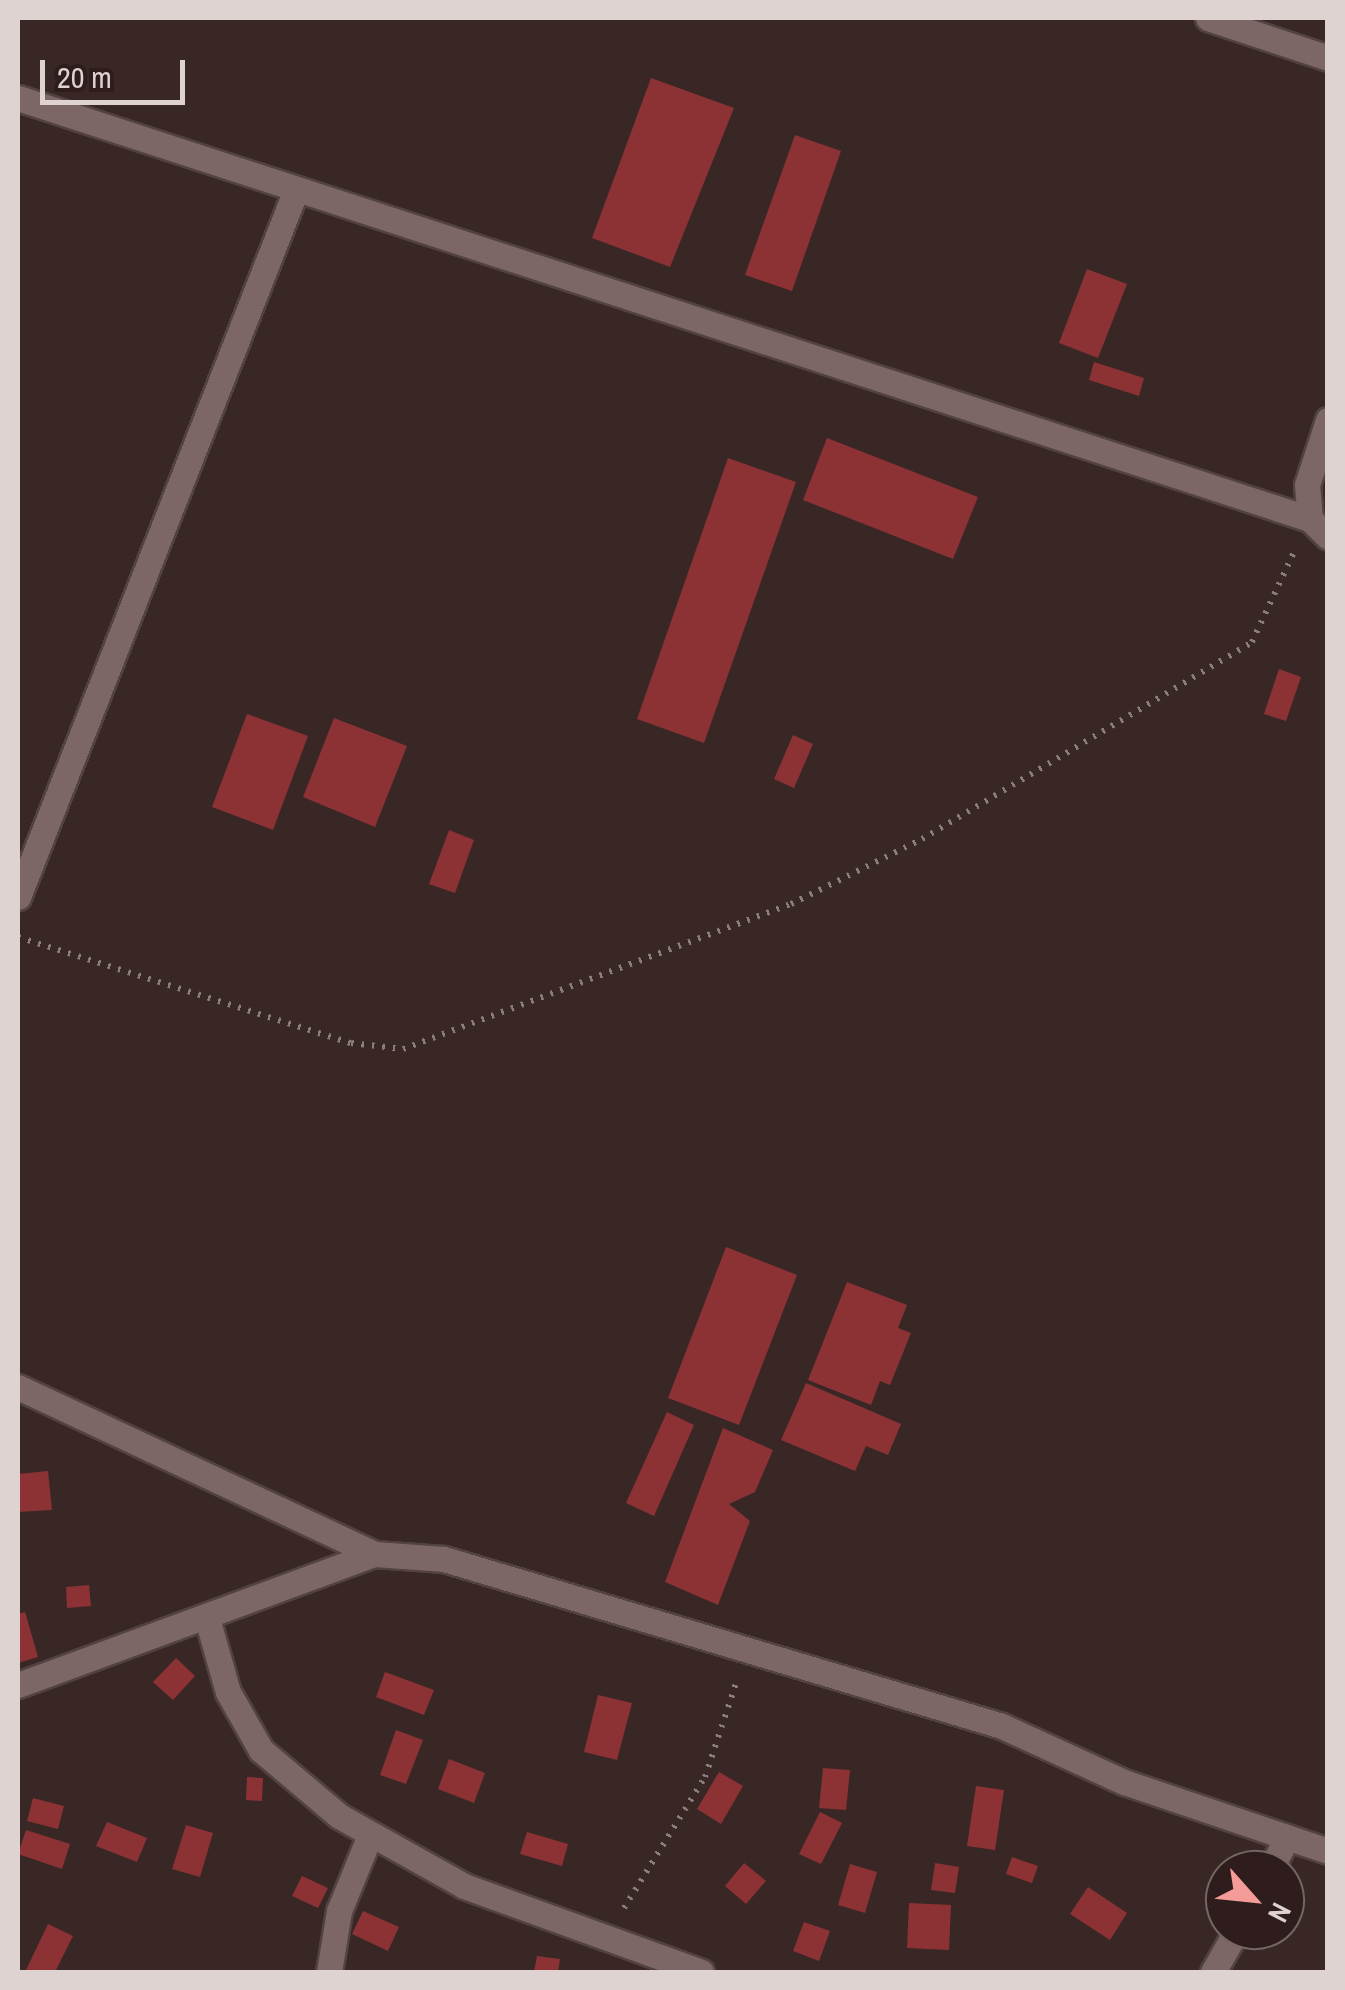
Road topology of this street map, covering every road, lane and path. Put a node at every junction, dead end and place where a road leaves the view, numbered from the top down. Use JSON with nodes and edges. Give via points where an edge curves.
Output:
{"nodes":[{"id":1,"x":1208,"y":18,"type":"edge"},
{"id":2,"x":1328,"y":58,"type":"edge"},
{"id":3,"x":18,"y":98,"type":"edge"},
{"id":4,"x":294,"y":195,"type":"junction"},
{"id":5,"x":1328,"y":420,"type":"edge"},
{"id":6,"x":1319,"y":528,"type":"edge"},
{"id":7,"x":18,"y":897,"type":"edge"},
{"id":8,"x":18,"y":937,"type":"edge"},
{"id":9,"x":18,"y":1387,"type":"edge"},
{"id":10,"x":375,"y":1554,"type":"junction"},
{"id":11,"x":207,"y":1618,"type":"junction"},
{"id":12,"x":746,"y":1654,"type":"junction"},
{"id":13,"x":18,"y":1685,"type":"edge"},
{"id":14,"x":370,"y":1835,"type":"junction"},
{"id":15,"x":1286,"y":1840,"type":"junction"},
{"id":16,"x":1281,"y":1850,"type":"edge"},
{"id":17,"x":1328,"y":1851,"type":"edge"},
{"id":18,"x":614,"y":1939,"type":"junction"},
{"id":19,"x":1225,"y":1950,"type":"edge"},
{"id":20,"x":329,"y":1972,"type":"edge"},
{"id":21,"x":701,"y":1972,"type":"edge"},
{"id":22,"x":1213,"y":1972,"type":"edge"}],
"edges":[{"from":1,"to":2,"type":"street"},
{"from":3,"to":4,"type":"street"},
{"from":4,"to":6,"type":"street"},
{"from":4,"to":7,"type":"street"},
{"from":5,"to":6,"type":"street","via":[[1307,486]]},
{"from":6,"to":8,"type":"path","via":[[1252,642],[922,839],[792,904],[486,1024],[403,1049],[351,1042]]},
{"from":9,"to":10,"type":"street"},
{"from":10,"to":11,"type":"street"},
{"from":10,"to":12,"type":"street","via":[[444,1559]]},
{"from":11,"to":13,"type":"street"},
{"from":11,"to":14,"type":"street","via":[[228,1692],[260,1750]]},
{"from":12,"to":15,"type":"street","via":[[1002,1726]]},
{"from":12,"to":18,"type":"path","via":[[705,1777]]},
{"from":14,"to":18,"type":"street","via":[[464,1886]]},
{"from":14,"to":20,"type":"street","via":[[339,1911]]},
{"from":15,"to":16,"type":"street"},
{"from":15,"to":17,"type":"street"},
{"from":18,"to":21,"type":"street"},
{"from":19,"to":22,"type":"street"}]}
